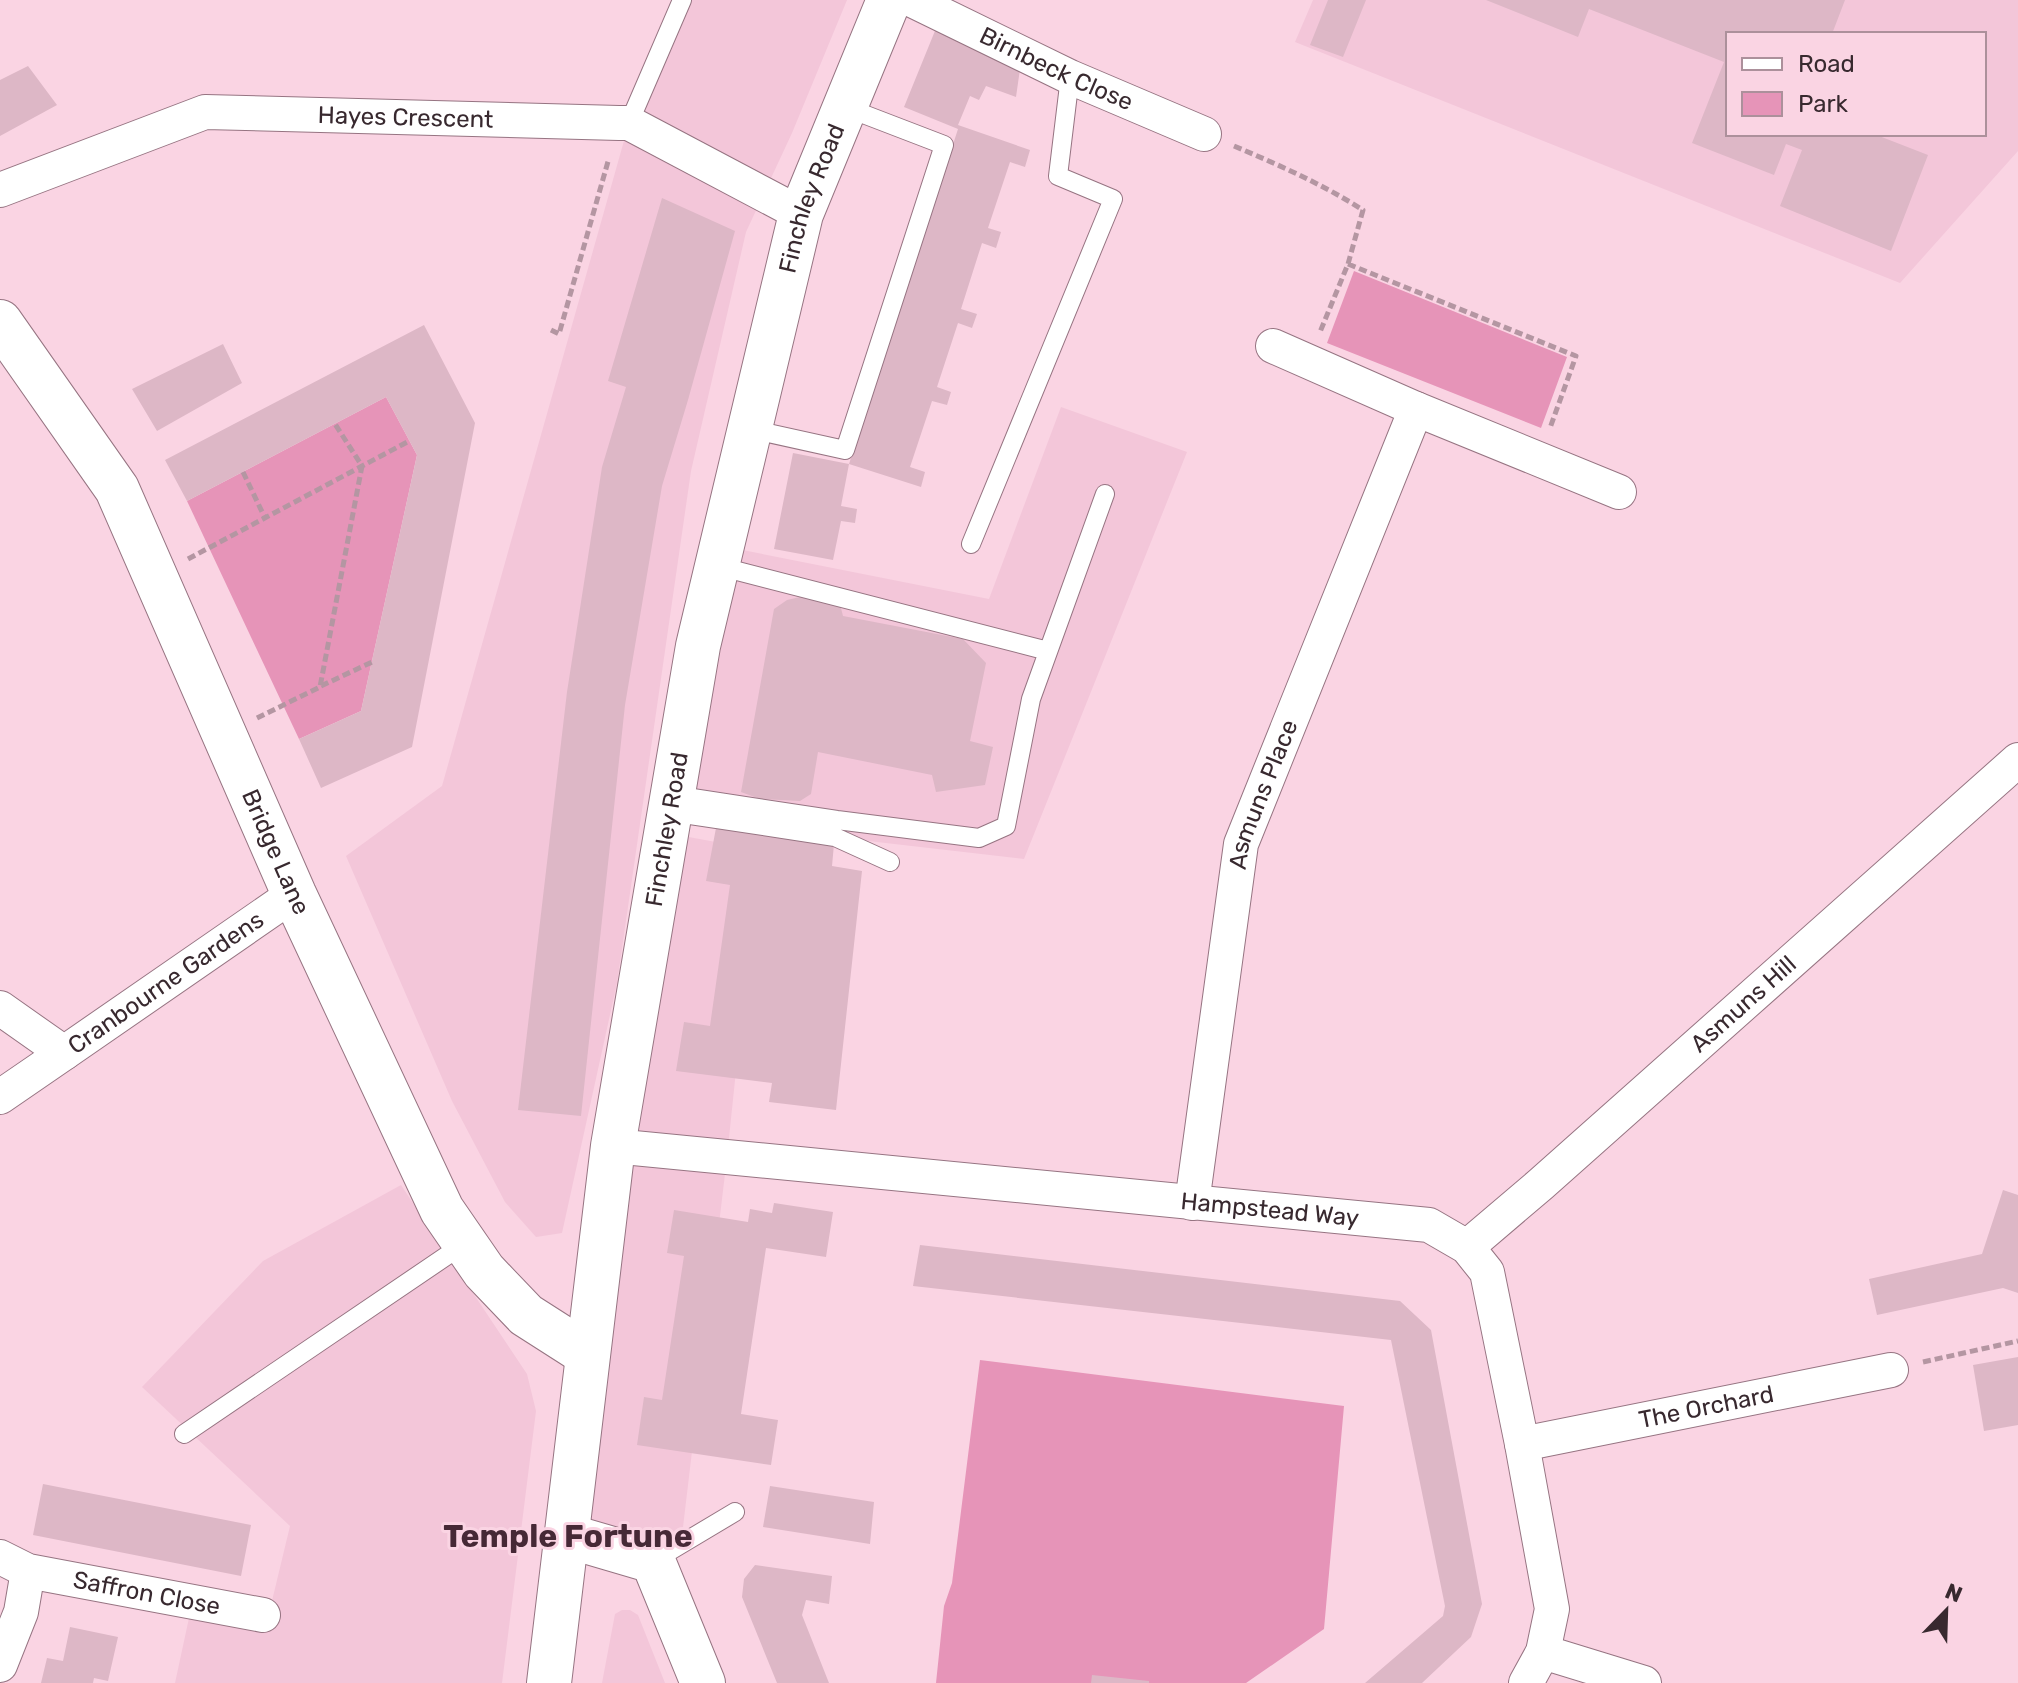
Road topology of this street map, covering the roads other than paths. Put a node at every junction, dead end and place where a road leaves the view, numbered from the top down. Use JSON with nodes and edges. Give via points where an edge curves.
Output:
{"nodes":[{"id":1,"x":682,"y":0,"type":"edge"},
{"id":2,"x":889,"y":0,"type":"edge"},
{"id":3,"x":912,"y":0,"type":"edge"},
{"id":4,"x":1070,"y":77,"type":"junction"},
{"id":5,"x":845,"y":107,"type":"junction"},
{"id":6,"x":624,"y":123,"type":"junction"},
{"id":7,"x":1204,"y":134,"type":"road end"},
{"id":8,"x":0,"y":190,"type":"edge"},
{"id":9,"x":801,"y":214,"type":"junction"},
{"id":10,"x":0,"y":322,"type":"edge"},
{"id":11,"x":1273,"y":346,"type":"dead end"},
{"id":12,"x":1416,"y":409,"type":"junction"},
{"id":13,"x":750,"y":429,"type":"junction"},
{"id":14,"x":1619,"y":492,"type":"dead end"},
{"id":15,"x":1105,"y":494,"type":"dead end"},
{"id":16,"x":971,"y":544,"type":"dead end"},
{"id":17,"x":718,"y":566,"type":"junction"},
{"id":18,"x":1048,"y":651,"type":"junction"},
{"id":19,"x":2018,"y":760,"type":"edge"},
{"id":20,"x":672,"y":803,"type":"junction"},
{"id":21,"x":890,"y":862,"type":"dead end"},
{"id":22,"x":294,"y":894,"type":"junction"},
{"id":23,"x":0,"y":1008,"type":"edge"},
{"id":24,"x":64,"y":1053,"type":"junction"},
{"id":25,"x":0,"y":1097,"type":"edge"},
{"id":26,"x":613,"y":1146,"type":"junction"},
{"id":27,"x":1192,"y":1203,"type":"junction"},
{"id":28,"x":464,"y":1244,"type":"junction"},
{"id":29,"x":1467,"y":1247,"type":"junction"},
{"id":30,"x":587,"y":1354,"type":"junction"},
{"id":31,"x":1891,"y":1370,"type":"road end"},
{"id":32,"x":184,"y":1434,"type":"dead end"},
{"id":33,"x":1522,"y":1444,"type":"junction"},
{"id":34,"x":735,"y":1512,"type":"dead end"},
{"id":35,"x":568,"y":1536,"type":"junction"},
{"id":36,"x":653,"y":1561,"type":"junction"},
{"id":37,"x":14,"y":1564,"type":"edge"},
{"id":38,"x":263,"y":1615,"type":"dead end"},
{"id":39,"x":1543,"y":1652,"type":"junction"},
{"id":40,"x":0,"y":1665,"type":"edge"},
{"id":41,"x":549,"y":1683,"type":"edge"},
{"id":42,"x":703,"y":1683,"type":"edge"},
{"id":43,"x":1526,"y":1683,"type":"edge"},
{"id":44,"x":1644,"y":1683,"type":"edge"}],
"edges":[{"from":1,"to":6,"type":"lane"},
{"from":2,"to":5,"type":"main road","name":"Finchley Road"},
{"from":3,"to":4,"type":"street","name":"Birnbeck Close"},
{"from":4,"to":7,"type":"street","name":"Birnbeck Close"},
{"from":4,"to":16,"type":"lane","via":[[1058,176],[1113,199]]},
{"from":5,"to":9,"type":"main road","name":"Finchley Road"},
{"from":5,"to":13,"type":"lane","via":[[944,145],[845,450]]},
{"from":6,"to":8,"type":"street","name":"Hayes Crescent","via":[[205,112]]},
{"from":6,"to":9,"type":"street","name":"Hayes Crescent"},
{"from":9,"to":13,"type":"main road","name":"Finchley Road"},
{"from":10,"to":22,"type":"main road","name":"Bridge Lane","via":[[117,489]]},
{"from":11,"to":12,"type":"street"},
{"from":12,"to":14,"type":"street"},
{"from":12,"to":27,"type":"street","name":"Asmuns Place","via":[[1241,844]]},
{"from":13,"to":17,"type":"main road","name":"Finchley Road"},
{"from":15,"to":18,"type":"lane"},
{"from":17,"to":18,"type":"lane"},
{"from":17,"to":20,"type":"main road","name":"Finchley Road","via":[[698,646]]},
{"from":18,"to":20,"type":"lane","via":[[1031,699],[1006,826],[979,838]]},
{"from":19,"to":29,"type":"street","name":"Asmuns Hill"},
{"from":20,"to":21,"type":"lane","via":[[835,837]]},
{"from":20,"to":26,"type":"main road","name":"Finchley Road"},
{"from":22,"to":24,"type":"street","name":"Cranbourne Gardens"},
{"from":22,"to":28,"type":"main road","name":"Bridge Lane","via":[[442,1210]]},
{"from":23,"to":24,"type":"street","name":"Cranbourne Gardens"},
{"from":24,"to":25,"type":"street"},
{"from":26,"to":27,"type":"street","name":"Hampstead Way"},
{"from":26,"to":30,"type":"main road","name":"Finchley Road"},
{"from":27,"to":29,"type":"street","name":"Hampstead Way","via":[[1429,1225]]},
{"from":28,"to":30,"type":"main road","name":"Bridge Lane","via":[[526,1315]]},
{"from":28,"to":32,"type":"lane"},
{"from":29,"to":33,"type":"street","name":"Hampstead Way","via":[[1487,1272]]},
{"from":30,"to":35,"type":"main road","name":"Finchley Road"},
{"from":31,"to":33,"type":"street","name":"The Orchard"},
{"from":33,"to":39,"type":"street","name":"Hampstead Way","via":[[1552,1609]]},
{"from":34,"to":36,"type":"lane"},
{"from":35,"to":36,"type":"main road"},
{"from":35,"to":41,"type":"main road","name":"Finchley Road"},
{"from":36,"to":42,"type":"main road"},
{"from":37,"to":38,"type":"street","name":"Saffron Close"},
{"from":37,"to":40,"type":"street","name":"Saffron Close","via":[[21,1612]]},
{"from":39,"to":43,"type":"street","name":"Hampstead Way"},
{"from":39,"to":44,"type":"street"}]}
